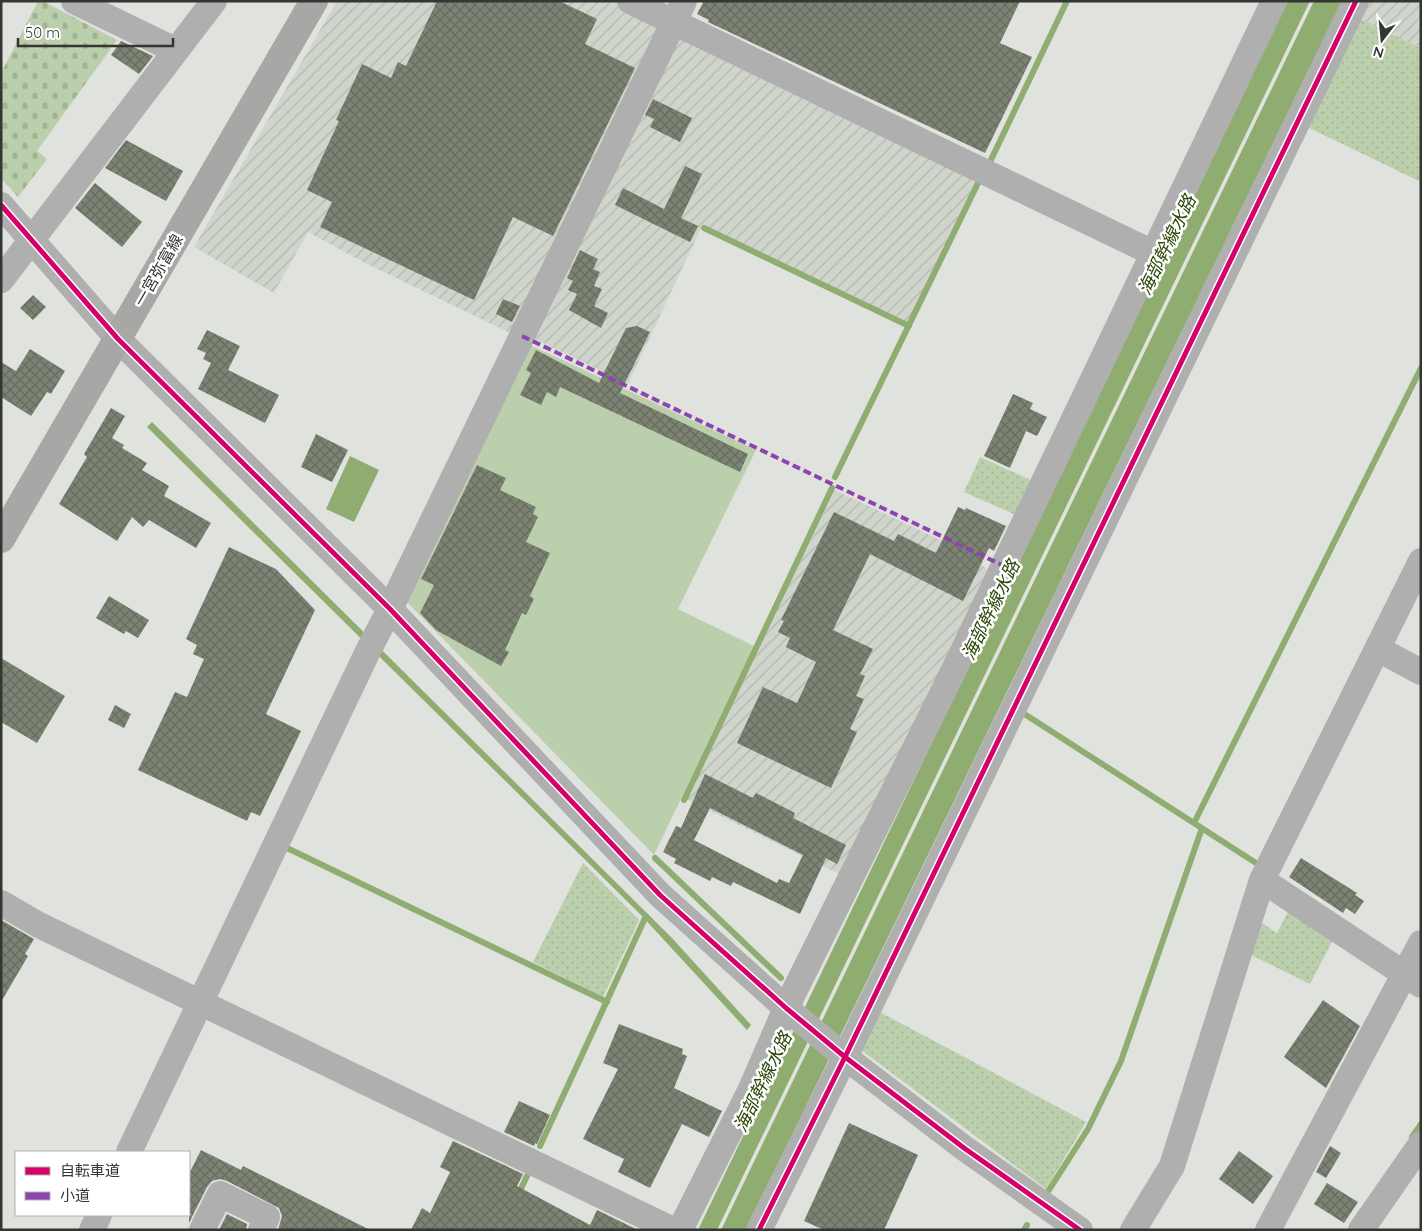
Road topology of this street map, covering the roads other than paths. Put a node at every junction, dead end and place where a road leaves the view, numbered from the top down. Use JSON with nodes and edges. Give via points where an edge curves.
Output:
{"nodes":[{"id":1,"x":74,"y":1,"type":"edge"},
{"id":2,"x":214,"y":1,"type":"edge"},
{"id":3,"x":314,"y":1,"type":"edge"},
{"id":4,"x":630,"y":1,"type":"edge"},
{"id":5,"x":1274,"y":1,"type":"edge"},
{"id":6,"x":1356,"y":1,"type":"edge"},
{"id":7,"x":679,"y":12,"type":"edge"},
{"id":8,"x":175,"y":50,"type":"junction"},
{"id":9,"x":1,"y":205,"type":"edge"},
{"id":10,"x":31,"y":239,"type":"junction"},
{"id":11,"x":1153,"y":253,"type":"junction"},
{"id":12,"x":5,"y":264,"type":"edge"},
{"id":13,"x":118,"y":340,"type":"junction"},
{"id":14,"x":5,"y":525,"type":"edge"},
{"id":15,"x":1421,"y":562,"type":"edge"},
{"id":16,"x":390,"y":609,"type":"junction"},
{"id":17,"x":1378,"y":648,"type":"junction"},
{"id":18,"x":1421,"y":672,"type":"edge"},
{"id":19,"x":1262,"y":880,"type":"junction"},
{"id":20,"x":1,"y":903,"type":"edge"},
{"id":21,"x":1421,"y":943,"type":"edge"},
{"id":22,"x":1412,"y":980,"type":"edge"},
{"id":23,"x":200,"y":1002,"type":"junction"},
{"id":24,"x":790,"y":1011,"type":"junction"},
{"id":25,"x":845,"y":1057,"type":"junction"},
{"id":26,"x":1421,"y":1144,"type":"edge"},
{"id":27,"x":129,"y":1151,"type":"edge"},
{"id":28,"x":99,"y":1216,"type":"edge"},
{"id":29,"x":92,"y":1230,"type":"edge"},
{"id":30,"x":202,"y":1230,"type":"edge"},
{"id":31,"x":261,"y":1230,"type":"edge"},
{"id":32,"x":673,"y":1230,"type":"edge"},
{"id":33,"x":680,"y":1230,"type":"edge"},
{"id":34,"x":759,"y":1230,"type":"edge"},
{"id":35,"x":1080,"y":1230,"type":"edge"},
{"id":36,"x":1133,"y":1230,"type":"edge"},
{"id":37,"x":1268,"y":1230,"type":"edge"},
{"id":38,"x":1361,"y":1230,"type":"edge"}],
"edges":[{"from":1,"to":8,"type":"street"},
{"from":2,"to":8,"type":"street"},
{"from":3,"to":13,"type":"main road","name":"一宮弥富線"},
{"from":4,"to":7,"type":"street"},
{"from":5,"to":11,"type":"street"},
{"from":6,"to":25,"type":"street"},
{"from":7,"to":11,"type":"street"},
{"from":7,"to":16,"type":"street"},
{"from":8,"to":10,"type":"street"},
{"from":9,"to":10,"type":"street"},
{"from":10,"to":12,"type":"street"},
{"from":10,"to":13,"type":"street"},
{"from":11,"to":24,"type":"street"},
{"from":13,"to":14,"type":"main road","name":"一宮弥富線"},
{"from":13,"to":16,"type":"street"},
{"from":15,"to":17,"type":"street"},
{"from":16,"to":23,"type":"street"},
{"from":16,"to":24,"type":"street","via":[[660,895]]},
{"from":17,"to":18,"type":"street"},
{"from":17,"to":19,"type":"street"},
{"from":19,"to":22,"type":"street"},
{"from":19,"to":36,"type":"street","via":[[1172,1166]]},
{"from":20,"to":23,"type":"street","via":[[39,925]]},
{"from":21,"to":22,"type":"street"},
{"from":22,"to":37,"type":"street"},
{"from":23,"to":27,"type":"street"},
{"from":23,"to":32,"type":"street"},
{"from":24,"to":25,"type":"street"},
{"from":24,"to":33,"type":"street"},
{"from":25,"to":34,"type":"street"},
{"from":25,"to":35,"type":"street","via":[[964,1148]]},
{"from":26,"to":38,"type":"street"},
{"from":28,"to":29,"type":"street"},
{"from":30,"to":31,"type":"street","via":[[220,1194],[267,1217]]}]}
